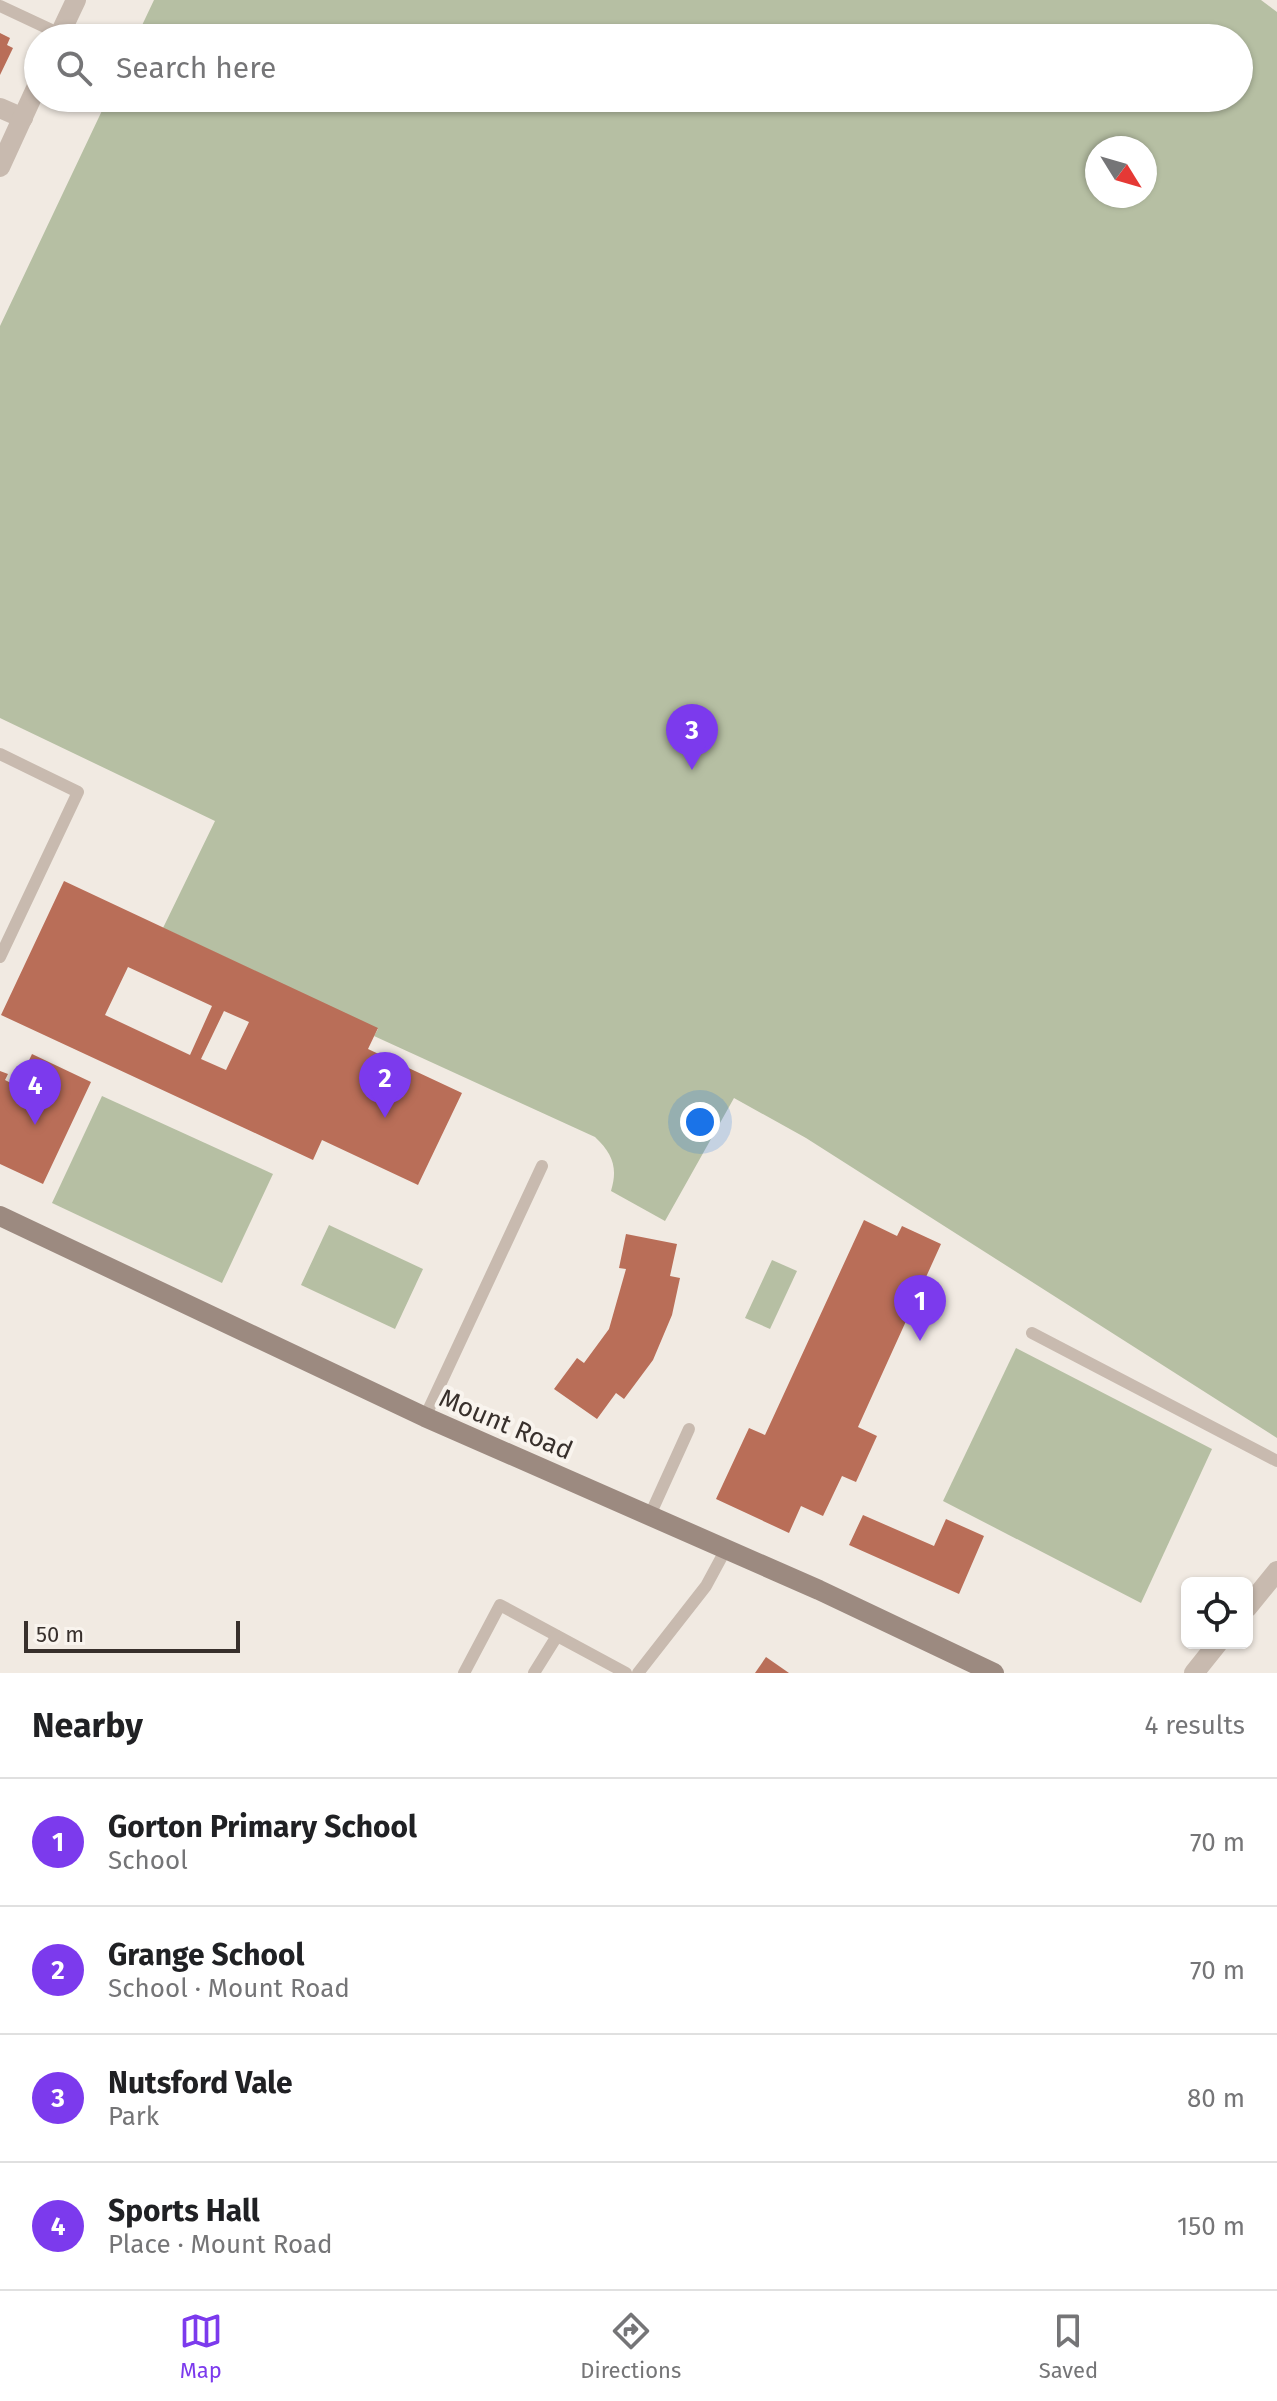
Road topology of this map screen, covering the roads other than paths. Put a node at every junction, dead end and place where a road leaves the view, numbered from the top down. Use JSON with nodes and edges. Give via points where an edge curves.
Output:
{"nodes":[{"id":1,"x":76,"y":0,"type":"edge"},
{"id":2,"x":0,"y":6,"type":"edge"},
{"id":3,"x":35,"y":24,"type":"edge"},
{"id":4,"x":65,"y":24,"type":"edge"},
{"id":5,"x":0,"y":108,"type":"edge"},
{"id":6,"x":26,"y":112,"type":"edge"},
{"id":7,"x":23,"y":118,"type":"junction"},
{"id":8,"x":0,"y":167,"type":"edge"},
{"id":9,"x":0,"y":754,"type":"edge"},
{"id":10,"x":0,"y":957,"type":"edge"},
{"id":11,"x":542,"y":1166,"type":"dead end"},
{"id":12,"x":0,"y":1216,"type":"edge"},
{"id":13,"x":1032,"y":1333,"type":"dead end"},
{"id":14,"x":425,"y":1417,"type":"junction"},
{"id":15,"x":689,"y":1429,"type":"dead end"},
{"id":16,"x":1277,"y":1461,"type":"edge"},
{"id":17,"x":650,"y":1515,"type":"junction"},
{"id":18,"x":726,"y":1549,"type":"junction"},
{"id":19,"x":1277,"y":1571,"type":"edge"},
{"id":20,"x":1253,"y":1601,"type":"edge"},
{"id":21,"x":557,"y":1636,"type":"junction"},
{"id":22,"x":1213,"y":1649,"type":"edge"},
{"id":23,"x":464,"y":1673,"type":"edge"},
{"id":24,"x":534,"y":1673,"type":"edge"},
{"id":25,"x":626,"y":1673,"type":"edge"},
{"id":26,"x":638,"y":1673,"type":"edge"},
{"id":27,"x":994,"y":1673,"type":"edge"},
{"id":28,"x":1194,"y":1673,"type":"edge"}],
"edges":[{"from":1,"to":4,"type":"street"},
{"from":2,"to":3,"type":"lane"},
{"from":5,"to":7,"type":"street"},
{"from":6,"to":7,"type":"street"},
{"from":7,"to":8,"type":"street"},
{"from":9,"to":10,"type":"lane","via":[[78,792]]},
{"from":11,"to":14,"type":"lane"},
{"from":12,"to":14,"type":"main road","name":"Mount Road"},
{"from":13,"to":16,"type":"lane"},
{"from":14,"to":17,"type":"main road","name":"Mount Road"},
{"from":15,"to":17,"type":"lane"},
{"from":17,"to":18,"type":"main road","name":"Mount Road"},
{"from":18,"to":26,"type":"lane","via":[[706,1586]]},
{"from":18,"to":27,"type":"main road","name":"Mount Road"},
{"from":19,"to":20,"type":"street"},
{"from":21,"to":23,"type":"lane","via":[[500,1605]]},
{"from":21,"to":24,"type":"lane"},
{"from":21,"to":25,"type":"lane"},
{"from":22,"to":28,"type":"street"}]}
